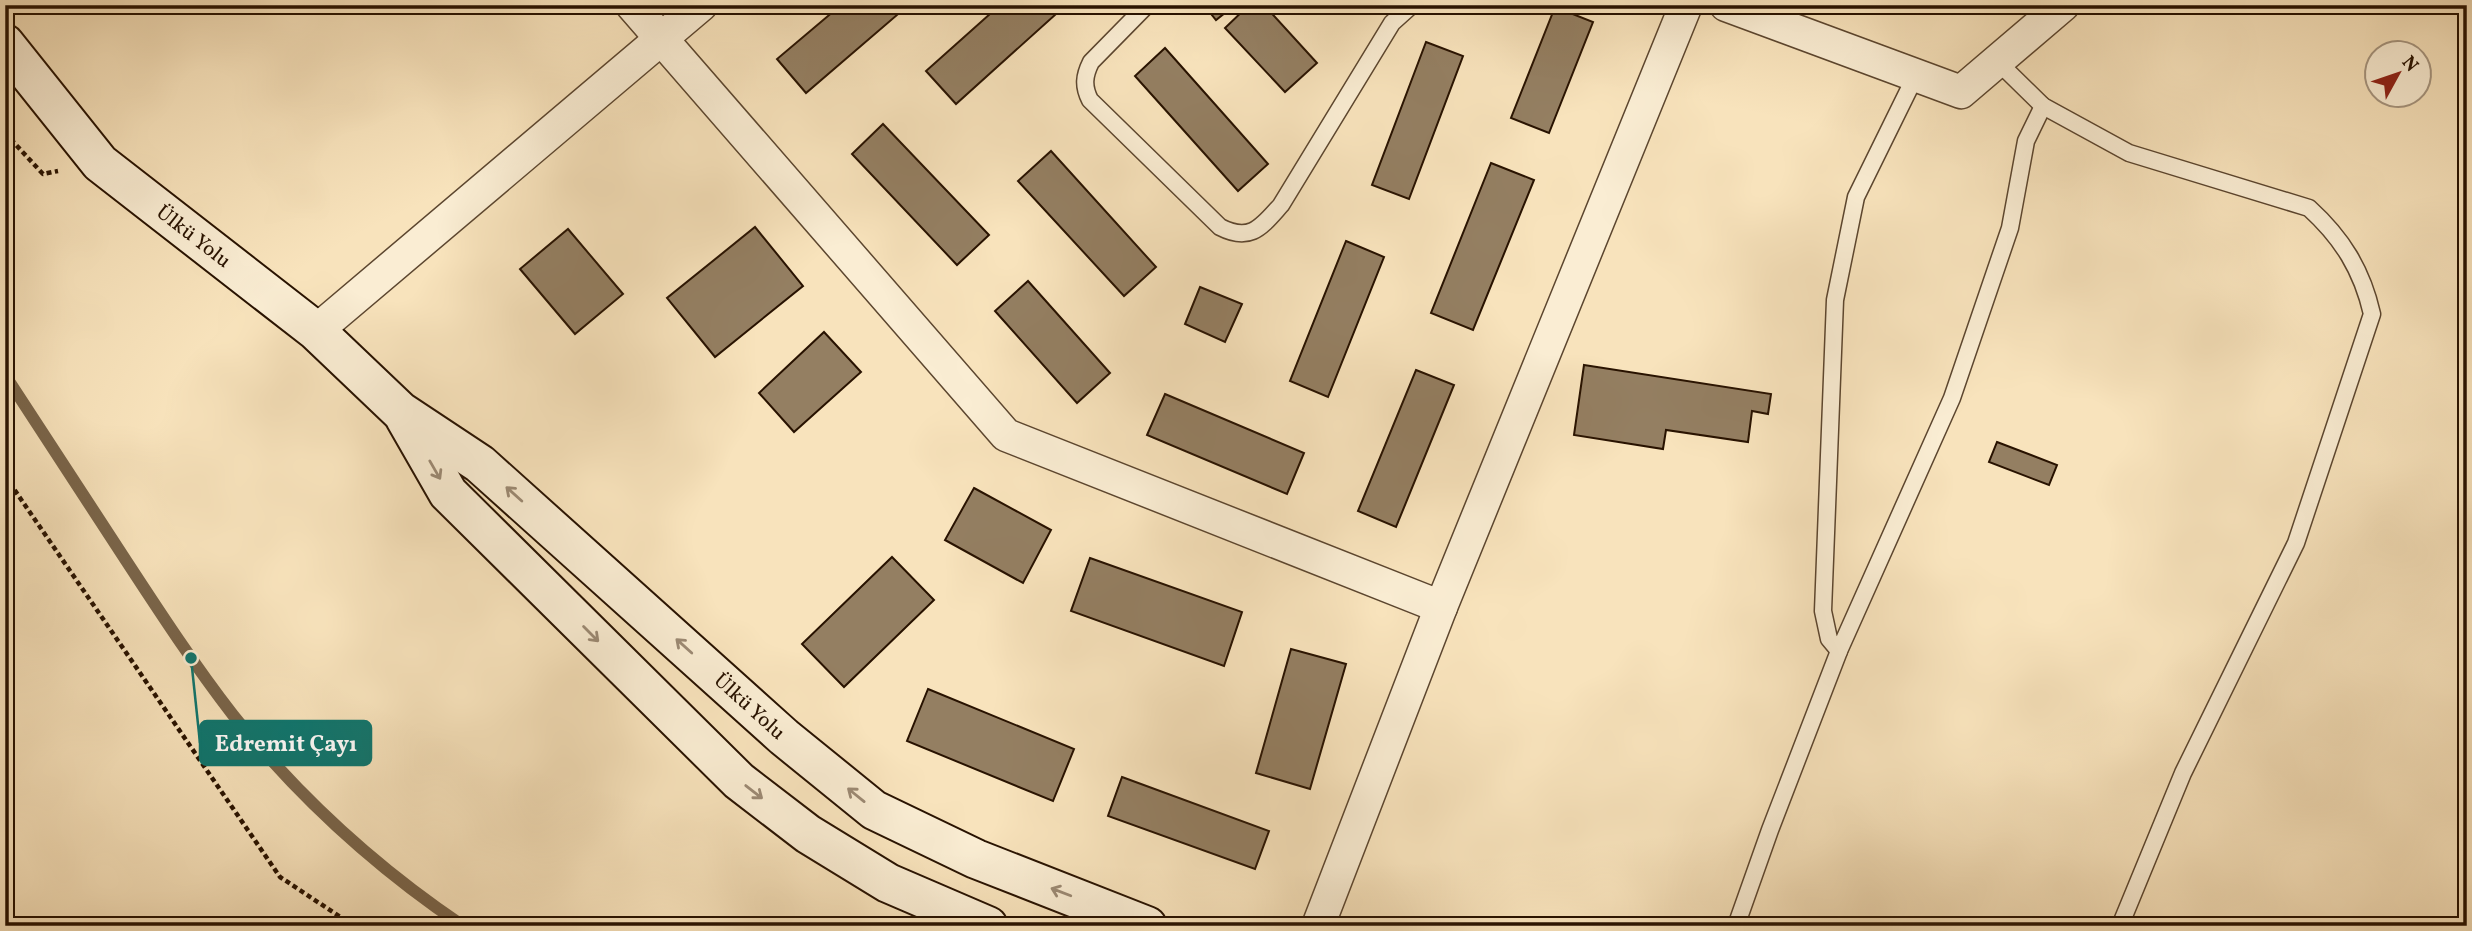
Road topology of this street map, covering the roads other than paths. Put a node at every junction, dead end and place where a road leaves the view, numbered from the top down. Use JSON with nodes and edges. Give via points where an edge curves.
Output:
{"nodes":[{"id":1,"x":632,"y":5,"type":"edge"},
{"id":2,"x":701,"y":5,"type":"edge"},
{"id":3,"x":1147,"y":5,"type":"edge"},
{"id":4,"x":1412,"y":5,"type":"edge"},
{"id":5,"x":1686,"y":5,"type":"edge"},
{"id":6,"x":1726,"y":5,"type":"edge"},
{"id":7,"x":2063,"y":5,"type":"edge"},
{"id":8,"x":661,"y":39,"type":"junction"},
{"id":9,"x":5,"y":44,"type":"edge"},
{"id":10,"x":1997,"y":61,"type":"junction"},
{"id":11,"x":1916,"y":75,"type":"junction"},
{"id":12,"x":2043,"y":106,"type":"junction"},
{"id":13,"x":316,"y":331,"type":"junction"},
{"id":14,"x":400,"y":411,"type":"junction"},
{"id":15,"x":1441,"y":607,"type":"junction"},
{"id":16,"x":1839,"y":651,"type":"junction"},
{"id":17,"x":988,"y":926,"type":"edge"},
{"id":18,"x":1147,"y":926,"type":"edge"},
{"id":19,"x":1318,"y":926,"type":"edge"},
{"id":20,"x":1735,"y":926,"type":"edge"},
{"id":21,"x":2120,"y":926,"type":"edge"}],
"edges":[{"from":1,"to":8,"type":"street"},
{"from":2,"to":8,"type":"street"},
{"from":3,"to":4,"type":"lane","via":[[1091,62],[1084,82],[1086,92],[1220,227],[1240,234],[1259,229],[1281,205],[1392,23]]},
{"from":5,"to":15,"type":"street"},
{"from":6,"to":11,"type":"street"},
{"from":7,"to":10,"type":"street"},
{"from":8,"to":13,"type":"street"},
{"from":8,"to":15,"type":"street","via":[[1006,435]]},
{"from":9,"to":13,"type":"main road","name":"Ülkü Yolu","via":[[100,163]]},
{"from":10,"to":11,"type":"street","via":[[1961,92]]},
{"from":10,"to":12,"type":"lane"},
{"from":11,"to":16,"type":"lane","via":[[1856,197],[1835,300],[1823,611],[1829,639]]},
{"from":12,"to":16,"type":"lane","via":[[2026,141],[2010,228],[1952,398]]},
{"from":12,"to":21,"type":"lane","via":[[2129,153],[2309,208],[2347,249],[2367,291],[2372,314],[2296,543],[2183,773]]},
{"from":13,"to":14,"type":"main road","name":"Ülkü Yolu"},
{"from":14,"to":17,"type":"main road","name":"Ülkü Yolu","one_way":true,"via":[[448,492],[739,781],[807,834],[888,883]]},
{"from":18,"to":14,"type":"main road","name":"Ülkü Yolu","one_way":true,"via":[[976,859],[874,810],[784,737],[480,464]]},
{"from":15,"to":19,"type":"street"},
{"from":16,"to":20,"type":"lane"}]}
